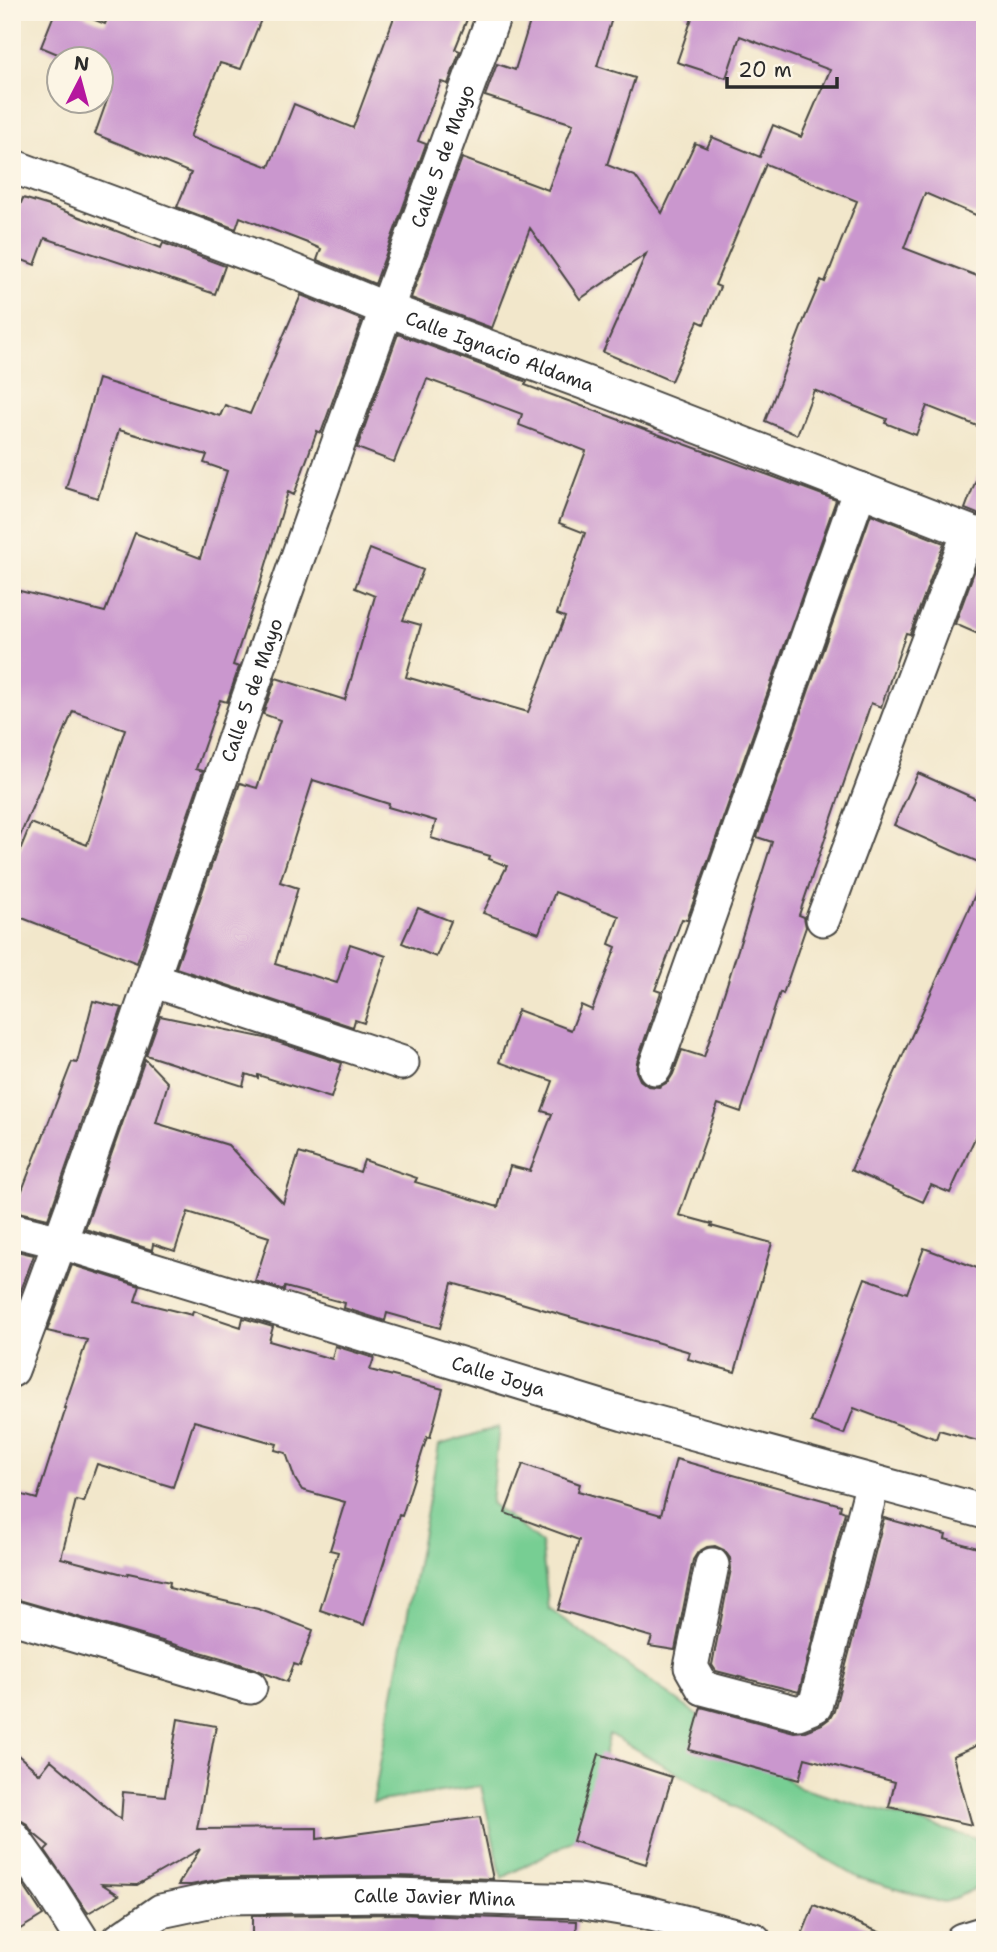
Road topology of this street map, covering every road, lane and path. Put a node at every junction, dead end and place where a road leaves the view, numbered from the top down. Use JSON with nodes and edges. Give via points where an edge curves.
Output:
{"nodes":[{"id":1,"x":495,"y":12,"type":"edge"},
{"id":2,"x":12,"y":166,"type":"edge"},
{"id":3,"x":386,"y":309,"type":"junction"},
{"id":4,"x":860,"y":489,"type":"junction"},
{"id":5,"x":977,"y":535,"type":"edge"},
{"id":6,"x":823,"y":919,"type":"dead end"},
{"id":7,"x":152,"y":980,"type":"junction"},
{"id":8,"x":402,"y":1063,"type":"dead end"},
{"id":9,"x":655,"y":1068,"type":"dead end"},
{"id":10,"x":12,"y":1230,"type":"edge"},
{"id":11,"x":61,"y":1242,"type":"junction"},
{"id":12,"x":12,"y":1370,"type":"edge"},
{"id":13,"x":873,"y":1482,"type":"junction"},
{"id":14,"x":985,"y":1513,"type":"edge"},
{"id":15,"x":712,"y":1565,"type":"dead end"},
{"id":16,"x":12,"y":1617,"type":"edge"},
{"id":17,"x":250,"y":1687,"type":"dead end"},
{"id":18,"x":12,"y":1836,"type":"edge"},
{"id":19,"x":985,"y":1933,"type":"edge"},
{"id":20,"x":82,"y":1940,"type":"edge"},
{"id":21,"x":119,"y":1940,"type":"edge"},
{"id":22,"x":754,"y":1940,"type":"edge"},
{"id":23,"x":962,"y":1940,"type":"edge"}],
"edges":[{"from":1,"to":3,"type":"street","name":"Calle 5 de Mayo"},
{"from":2,"to":3,"type":"street","name":"Calle Ignacio Aldama"},
{"from":3,"to":4,"type":"street","name":"Calle Ignacio Aldama"},
{"from":3,"to":7,"type":"street","name":"Calle 5 de Mayo"},
{"from":4,"to":5,"type":"street","name":"Calle Ignacio Aldama"},
{"from":4,"to":9,"type":"street"},
{"from":5,"to":6,"type":"street"},
{"from":7,"to":8,"type":"street"},
{"from":7,"to":11,"type":"street","name":"Calle 5 de Mayo"},
{"from":10,"to":11,"type":"street","name":"Calle Joya"},
{"from":11,"to":12,"type":"street","name":"Calle 5 de Mayo"},
{"from":11,"to":13,"type":"street","name":"Calle Joya","via":[[624,1414]]},
{"from":13,"to":14,"type":"street","name":"Calle Joya"},
{"from":13,"to":15,"type":"street","via":[[815,1706],[797,1713],[703,1689],[691,1667]]},
{"from":16,"to":17,"type":"street"},
{"from":18,"to":20,"type":"street"},
{"from":19,"to":23,"type":"street"},
{"from":21,"to":22,"type":"street","name":"Calle Javier Mina","via":[[161,1911],[227,1897],[395,1895],[579,1901]]}]}
